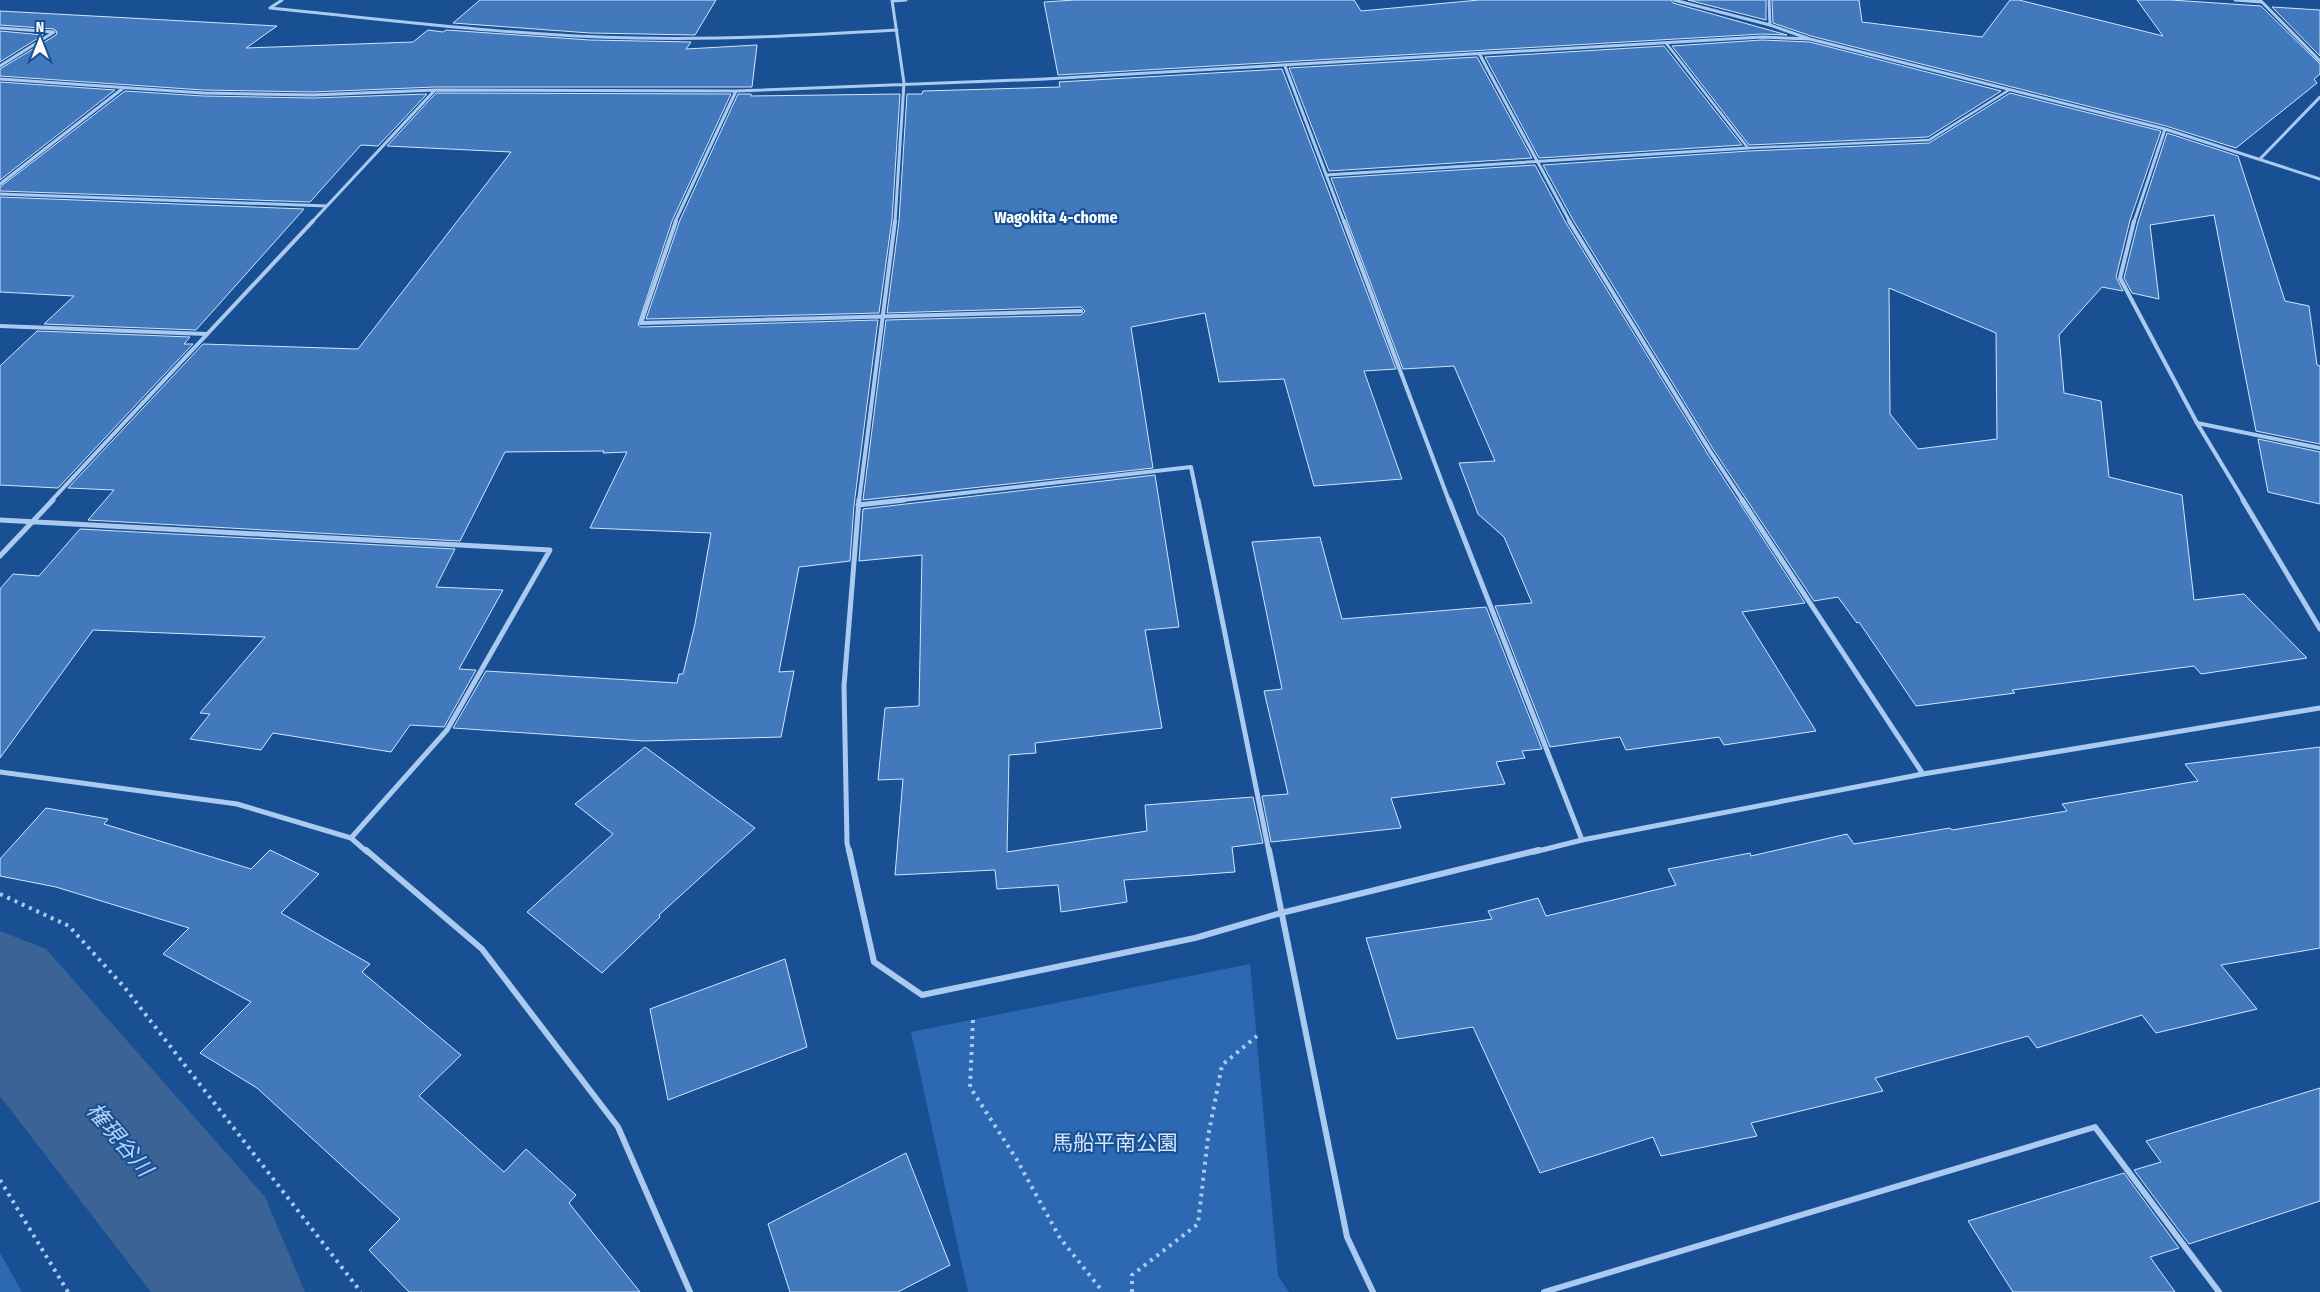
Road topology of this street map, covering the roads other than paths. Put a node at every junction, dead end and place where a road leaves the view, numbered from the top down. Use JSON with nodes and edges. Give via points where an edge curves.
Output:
{"nodes":[{"id":1,"x":282,"y":0,"type":"edge"},
{"id":2,"x":892,"y":0,"type":"edge"},
{"id":3,"x":906,"y":0,"type":"edge"},
{"id":4,"x":1674,"y":0,"type":"edge"},
{"id":5,"x":1769,"y":0,"type":"edge"},
{"id":6,"x":2235,"y":0,"type":"edge"},
{"id":7,"x":2261,"y":1,"type":"edge"},
{"id":8,"x":1770,"y":25,"type":"junction"},
{"id":9,"x":0,"y":28,"type":"edge"},
{"id":10,"x":897,"y":30,"type":"junction"},
{"id":11,"x":1810,"y":39,"type":"junction"},
{"id":12,"x":1666,"y":43,"type":"junction"},
{"id":13,"x":1480,"y":55,"type":"junction"},
{"id":14,"x":2320,"y":61,"type":"edge"},
{"id":15,"x":0,"y":66,"type":"edge"},
{"id":16,"x":1285,"y":66,"type":"junction"},
{"id":17,"x":0,"y":79,"type":"edge"},
{"id":18,"x":904,"y":83,"type":"junction"},
{"id":19,"x":122,"y":89,"type":"junction"},
{"id":20,"x":435,"y":90,"type":"junction"},
{"id":21,"x":736,"y":90,"type":"junction"},
{"id":22,"x":2009,"y":90,"type":"junction"},
{"id":23,"x":2320,"y":98,"type":"edge"},
{"id":24,"x":2165,"y":129,"type":"junction"},
{"id":25,"x":1748,"y":148,"type":"junction"},
{"id":26,"x":2260,"y":159,"type":"junction"},
{"id":27,"x":1536,"y":160,"type":"junction"},
{"id":28,"x":1326,"y":175,"type":"junction"},
{"id":29,"x":2320,"y":179,"type":"edge"},
{"id":30,"x":0,"y":184,"type":"edge"},
{"id":31,"x":0,"y":194,"type":"edge"},
{"id":32,"x":327,"y":206,"type":"junction"},
{"id":33,"x":1081,"y":311,"type":"dead end"},
{"id":34,"x":881,"y":317,"type":"junction"},
{"id":35,"x":0,"y":326,"type":"edge"},
{"id":36,"x":206,"y":334,"type":"junction"},
{"id":37,"x":2197,"y":423,"type":"junction"},
{"id":38,"x":2320,"y":448,"type":"edge"},
{"id":39,"x":858,"y":505,"type":"junction"},
{"id":40,"x":0,"y":520,"type":"edge"},
{"id":41,"x":30,"y":522,"type":"junction"},
{"id":42,"x":0,"y":556,"type":"edge"},
{"id":43,"x":2320,"y":629,"type":"edge"},
{"id":44,"x":2320,"y":708,"type":"edge"},
{"id":45,"x":0,"y":772,"type":"edge"},
{"id":46,"x":1923,"y":774,"type":"junction"},
{"id":47,"x":351,"y":838,"type":"junction"},
{"id":48,"x":1582,"y":840,"type":"junction"},
{"id":49,"x":1281,"y":913,"type":"junction"},
{"id":50,"x":690,"y":1292,"type":"edge"},
{"id":51,"x":1373,"y":1292,"type":"edge"},
{"id":52,"x":1544,"y":1292,"type":"edge"},
{"id":53,"x":2219,"y":1292,"type":"edge"}],
"edges":[{"from":1,"to":10,"type":"street","via":[[270,8],[419,24],[599,37],[766,37]]},
{"from":2,"to":3,"type":"street"},
{"from":2,"to":10,"type":"street"},
{"from":4,"to":8,"type":"street"},
{"from":5,"to":8,"type":"street"},
{"from":6,"to":7,"type":"street"},
{"from":7,"to":14,"type":"street"},
{"from":8,"to":11,"type":"street"},
{"from":9,"to":15,"type":"street","via":[[54,32]]},
{"from":10,"to":18,"type":"street"},
{"from":11,"to":12,"type":"street","via":[[1762,36]]},
{"from":11,"to":22,"type":"street"},
{"from":12,"to":13,"type":"street"},
{"from":12,"to":25,"type":"lane"},
{"from":13,"to":16,"type":"street"},
{"from":13,"to":27,"type":"street"},
{"from":16,"to":18,"type":"street"},
{"from":16,"to":28,"type":"street"},
{"from":17,"to":19,"type":"street"},
{"from":18,"to":21,"type":"street"},
{"from":18,"to":34,"type":"street","via":[[897,204]]},
{"from":19,"to":20,"type":"street","via":[[313,95]]},
{"from":19,"to":30,"type":"street"},
{"from":20,"to":21,"type":"street"},
{"from":20,"to":32,"type":"street"},
{"from":21,"to":34,"type":"street","via":[[673,227],[641,323]]},
{"from":22,"to":24,"type":"street"},
{"from":22,"to":25,"type":"lane","via":[[1929,140]]},
{"from":23,"to":26,"type":"street"},
{"from":24,"to":26,"type":"street"},
{"from":24,"to":37,"type":"street","via":[[2137,210],[2120,278]]},
{"from":25,"to":27,"type":"street"},
{"from":26,"to":29,"type":"street"},
{"from":27,"to":28,"type":"street"},
{"from":27,"to":46,"type":"street","via":[[1571,224],[1710,451]]},
{"from":28,"to":48,"type":"street"},
{"from":31,"to":32,"type":"street"},
{"from":32,"to":36,"type":"street"},
{"from":33,"to":34,"type":"street"},
{"from":34,"to":39,"type":"street"},
{"from":35,"to":36,"type":"street"},
{"from":36,"to":41,"type":"street"},
{"from":37,"to":38,"type":"street"},
{"from":37,"to":43,"type":"street"},
{"from":39,"to":49,"type":"street","via":[[1191,467]]},
{"from":39,"to":49,"type":"street","via":[[844,686],[847,843],[874,962],[922,995],[1195,938]]},
{"from":40,"to":41,"type":"street"},
{"from":41,"to":42,"type":"street"},
{"from":41,"to":47,"type":"street","via":[[550,550],[447,730]]},
{"from":44,"to":46,"type":"street"},
{"from":45,"to":47,"type":"street","via":[[237,804]]},
{"from":46,"to":48,"type":"street"},
{"from":47,"to":50,"type":"street","via":[[482,949],[618,1127]]},
{"from":48,"to":49,"type":"street"},
{"from":49,"to":51,"type":"street","via":[[1347,1237]]},
{"from":52,"to":53,"type":"street","via":[[2095,1127]]}]}
